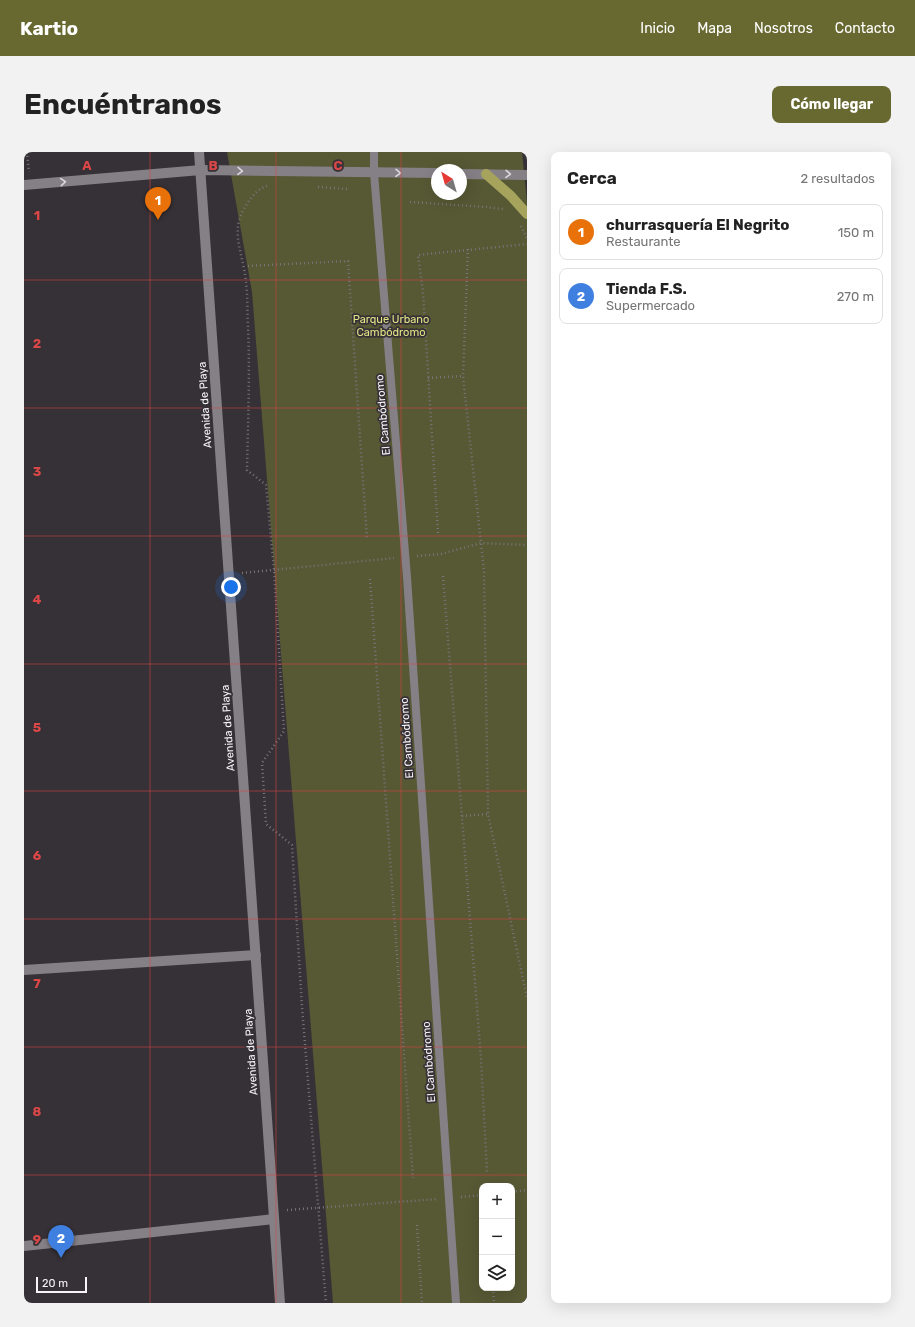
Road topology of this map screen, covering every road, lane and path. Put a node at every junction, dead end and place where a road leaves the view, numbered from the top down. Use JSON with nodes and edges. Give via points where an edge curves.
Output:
{"nodes":[{"id":1,"x":27,"y":152,"type":"edge"},
{"id":2,"x":200,"y":152,"type":"edge"},
{"id":3,"x":374,"y":155,"type":"edge"},
{"id":4,"x":28,"y":166,"type":"dead end"},
{"id":5,"x":201,"y":170,"type":"junction"},
{"id":6,"x":374,"y":173,"type":"junction"},
{"id":7,"x":431,"y":174,"type":"edge"},
{"id":8,"x":467,"y":174,"type":"edge"},
{"id":9,"x":486,"y":174,"type":"junction"},
{"id":10,"x":527,"y":174,"type":"edge"},
{"id":11,"x":24,"y":185,"type":"edge"},
{"id":12,"x":271,"y":185,"type":"dead end"},
{"id":13,"x":317,"y":186,"type":"dead end"},
{"id":14,"x":347,"y":190,"type":"dead end"},
{"id":15,"x":410,"y":202,"type":"dead end"},
{"id":16,"x":505,"y":210,"type":"dead end"},
{"id":17,"x":527,"y":214,"type":"edge"},
{"id":18,"x":519,"y":221,"type":"dead end"},
{"id":19,"x":527,"y":238,"type":"edge"},
{"id":20,"x":527,"y":244,"type":"edge"},
{"id":21,"x":468,"y":249,"type":"junction"},
{"id":22,"x":248,"y":266,"type":"dead end"},
{"id":23,"x":463,"y":376,"type":"junction"},
{"id":24,"x":428,"y":378,"type":"junction"},
{"id":25,"x":438,"y":533,"type":"dead end"},
{"id":26,"x":367,"y":539,"type":"dead end"},
{"id":27,"x":481,"y":543,"type":"junction"},
{"id":28,"x":527,"y":545,"type":"edge"},
{"id":29,"x":405,"y":556,"type":"junction"},
{"id":30,"x":274,"y":570,"type":"junction"},
{"id":31,"x":229,"y":574,"type":"junction"},
{"id":32,"x":443,"y":576,"type":"dead end"},
{"id":33,"x":370,"y":579,"type":"dead end"},
{"id":34,"x":488,"y":814,"type":"junction"},
{"id":35,"x":462,"y":816,"type":"junction"},
{"id":36,"x":256,"y":955,"type":"junction"},
{"id":37,"x":24,"y":970,"type":"edge"},
{"id":38,"x":527,"y":998,"type":"edge"},
{"id":39,"x":487,"y":1172,"type":"dead end"},
{"id":40,"x":413,"y":1178,"type":"dead end"},
{"id":41,"x":527,"y":1190,"type":"edge"},
{"id":42,"x":515,"y":1192,"type":"edge"},
{"id":43,"x":479,"y":1195,"type":"edge"},
{"id":44,"x":449,"y":1198,"type":"junction"},
{"id":45,"x":318,"y":1208,"type":"junction"},
{"id":46,"x":274,"y":1215,"type":"junction"},
{"id":47,"x":417,"y":1225,"type":"dead end"},
{"id":48,"x":24,"y":1246,"type":"edge"},
{"id":49,"x":493,"y":1291,"type":"edge"},
{"id":50,"x":280,"y":1303,"type":"edge"},
{"id":51,"x":326,"y":1303,"type":"edge"},
{"id":52,"x":422,"y":1303,"type":"edge"},
{"id":53,"x":456,"y":1303,"type":"edge"},
{"id":54,"x":494,"y":1303,"type":"edge"}],
"edges":[{"from":1,"to":4,"type":"path"},
{"from":2,"to":5,"type":"main road","name":"Avenida de Playa"},
{"from":3,"to":6,"type":"lane","name":"El Cambódromo"},
{"from":5,"to":6,"type":"main road","one_way":true},
{"from":11,"to":5,"type":"main road","one_way":true},
{"from":5,"to":31,"type":"main road","name":"Avenida de Playa"},
{"from":6,"to":7,"type":"main road","one_way":true},
{"from":6,"to":29,"type":"lane","name":"El Cambódromo"},
{"from":8,"to":9,"type":"main road"},
{"from":9,"to":10,"type":"main road","one_way":true},
{"from":9,"to":17,"type":"main road"},
{"from":12,"to":30,"type":"path","via":[[265,186],[247,203],[238,226],[239,248],[246,282],[249,368],[247,470],[266,485]]},
{"from":13,"to":14,"type":"path"},
{"from":15,"to":16,"type":"path"},
{"from":18,"to":19,"type":"path"},
{"from":20,"to":21,"type":"path"},
{"from":21,"to":23,"type":"path"},
{"from":21,"to":24,"type":"path","via":[[418,255]]},
{"from":22,"to":26,"type":"path","via":[[348,261]]},
{"from":23,"to":24,"type":"path"},
{"from":23,"to":27,"type":"path"},
{"from":24,"to":25,"type":"path"},
{"from":27,"to":28,"type":"path"},
{"from":27,"to":29,"type":"path","via":[[441,554]]},
{"from":27,"to":34,"type":"path","via":[[484,571]]},
{"from":29,"to":30,"type":"path"},
{"from":29,"to":44,"type":"lane","name":"El Cambódromo"},
{"from":30,"to":31,"type":"path"},
{"from":30,"to":45,"type":"path","via":[[284,731],[262,763],[266,824],[292,845]]},
{"from":31,"to":36,"type":"main road","name":"Avenida de Playa"},
{"from":32,"to":35,"type":"path"},
{"from":33,"to":40,"type":"path"},
{"from":34,"to":35,"type":"path"},
{"from":34,"to":38,"type":"path"},
{"from":35,"to":39,"type":"path"},
{"from":36,"to":37,"type":"main road"},
{"from":36,"to":46,"type":"main road","name":"Avenida de Playa"},
{"from":41,"to":42,"type":"path"},
{"from":43,"to":44,"type":"path"},
{"from":44,"to":45,"type":"path"},
{"from":44,"to":53,"type":"lane","name":"El Cambódromo"},
{"from":45,"to":46,"type":"path"},
{"from":45,"to":51,"type":"path"},
{"from":46,"to":48,"type":"main road"},
{"from":46,"to":50,"type":"main road","name":"Avenida de Playa"},
{"from":47,"to":52,"type":"path"},
{"from":49,"to":54,"type":"path"}]}
